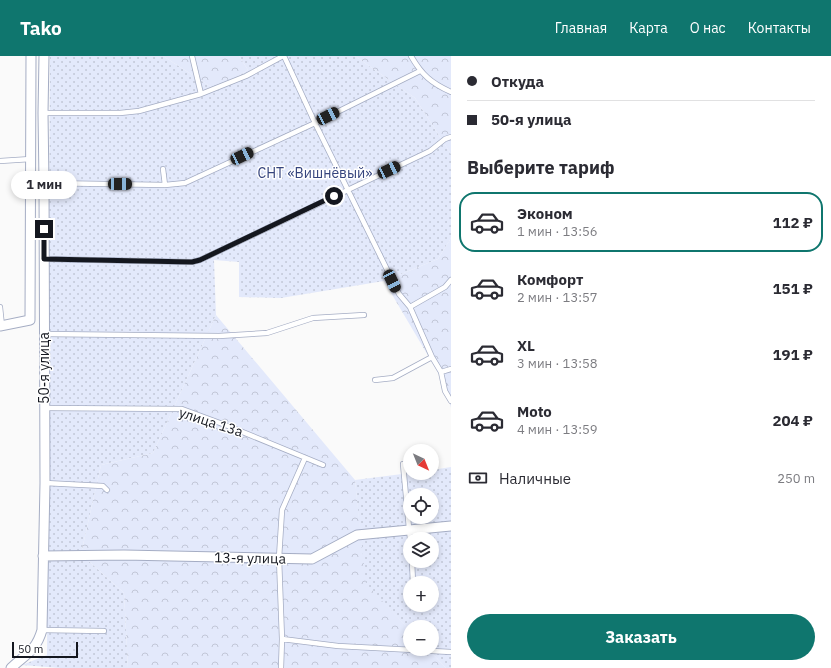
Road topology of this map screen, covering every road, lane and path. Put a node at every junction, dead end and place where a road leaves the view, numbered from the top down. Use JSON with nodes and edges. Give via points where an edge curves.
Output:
{"nodes":[{"id":1,"x":31,"y":56,"type":"edge"},
{"id":2,"x":44,"y":56,"type":"edge"},
{"id":3,"x":192,"y":56,"type":"edge"},
{"id":4,"x":284,"y":56,"type":"edge"},
{"id":5,"x":411,"y":56,"type":"edge"},
{"id":6,"x":420,"y":71,"type":"junction"},
{"id":7,"x":451,"y":92,"type":"edge"},
{"id":8,"x":201,"y":94,"type":"junction"},
{"id":9,"x":43,"y":113,"type":"junction"},
{"id":10,"x":315,"y":123,"type":"junction"},
{"id":11,"x":451,"y":137,"type":"edge"},
{"id":12,"x":31,"y":159,"type":"junction"},
{"id":13,"x":0,"y":161,"type":"edge"},
{"id":14,"x":163,"y":169,"type":"dead end"},
{"id":15,"x":44,"y":183,"type":"junction"},
{"id":16,"x":165,"y":184,"type":"junction"},
{"id":17,"x":348,"y":189,"type":"junction"},
{"id":18,"x":44,"y":259,"type":"junction"},
{"id":19,"x":451,"y":280,"type":"edge"},
{"id":20,"x":0,"y":306,"type":"edge"},
{"id":21,"x":410,"y":307,"type":"junction"},
{"id":22,"x":0,"y":311,"type":"edge"},
{"id":23,"x":364,"y":315,"type":"dead end"},
{"id":24,"x":1,"y":326,"type":"edge"},
{"id":25,"x":44,"y":334,"type":"junction"},
{"id":26,"x":432,"y":357,"type":"junction"},
{"id":27,"x":451,"y":369,"type":"edge"},
{"id":28,"x":441,"y":372,"type":"junction"},
{"id":29,"x":375,"y":380,"type":"dead end"},
{"id":30,"x":451,"y":401,"type":"edge"},
{"id":31,"x":44,"y":408,"type":"junction"},
{"id":32,"x":305,"y":458,"type":"junction"},
{"id":33,"x":323,"y":465,"type":"dead end"},
{"id":34,"x":405,"y":480,"type":"edge"},
{"id":35,"x":45,"y":483,"type":"junction"},
{"id":36,"x":107,"y":490,"type":"dead end"},
{"id":37,"x":451,"y":526,"type":"edge"},
{"id":38,"x":410,"y":532,"type":"edge"},
{"id":39,"x":424,"y":532,"type":"edge"},
{"id":40,"x":403,"y":535,"type":"edge"},
{"id":41,"x":43,"y":556,"type":"junction"},
{"id":42,"x":279,"y":558,"type":"junction"},
{"id":43,"x":42,"y":630,"type":"junction"},
{"id":44,"x":104,"y":631,"type":"dead end"},
{"id":45,"x":282,"y":639,"type":"junction"},
{"id":46,"x":451,"y":652,"type":"edge"},
{"id":47,"x":11,"y":668,"type":"edge"},
{"id":48,"x":281,"y":668,"type":"edge"}],
"edges":[{"from":1,"to":12,"type":"street"},
{"from":2,"to":9,"type":"street","name":"50-я улица"},
{"from":3,"to":8,"type":"lane"},
{"from":4,"to":8,"type":"lane","via":[[246,76]]},
{"from":4,"to":10,"type":"lane"},
{"from":5,"to":6,"type":"lane"},
{"from":6,"to":7,"type":"lane","via":[[438,86]]},
{"from":6,"to":10,"type":"lane"},
{"from":8,"to":9,"type":"lane","via":[[139,111]]},
{"from":9,"to":15,"type":"street","name":"50-я улица"},
{"from":10,"to":16,"type":"lane","via":[[184,184]]},
{"from":10,"to":17,"type":"lane"},
{"from":11,"to":17,"type":"lane","via":[[430,151]]},
{"from":12,"to":13,"type":"lane"},
{"from":12,"to":24,"type":"street","via":[[30,320]]},
{"from":14,"to":16,"type":"lane"},
{"from":15,"to":16,"type":"lane"},
{"from":15,"to":18,"type":"street","name":"50-я улица"},
{"from":17,"to":18,"type":"lane","via":[[192,262]]},
{"from":17,"to":21,"type":"lane","via":[[398,294]]},
{"from":18,"to":25,"type":"street","name":"50-я улица"},
{"from":19,"to":21,"type":"lane","via":[[445,287]]},
{"from":20,"to":22,"type":"lane"},
{"from":21,"to":26,"type":"lane"},
{"from":22,"to":24,"type":"lane"},
{"from":23,"to":25,"type":"lane","via":[[313,318],[267,332],[219,336]]},
{"from":25,"to":31,"type":"street","name":"50-я улица"},
{"from":26,"to":28,"type":"lane"},
{"from":26,"to":29,"type":"lane","via":[[393,378]]},
{"from":27,"to":28,"type":"lane"},
{"from":28,"to":30,"type":"lane","via":[[445,391]]},
{"from":31,"to":32,"type":"lane","name":"улица 13а","via":[[182,409]]},
{"from":31,"to":35,"type":"street","name":"50-я улица"},
{"from":32,"to":33,"type":"lane","name":"улица 13а"},
{"from":32,"to":42,"type":"lane","via":[[282,510]]},
{"from":34,"to":38,"type":"lane"},
{"from":35,"to":36,"type":"lane","via":[[103,486]]},
{"from":35,"to":41,"type":"street","name":"50-я улица"},
{"from":37,"to":39,"type":"street","name":"13-я улица"},
{"from":40,"to":42,"type":"street","name":"13-я улица","via":[[357,535],[312,559]]},
{"from":41,"to":42,"type":"street","name":"13-я улица"},
{"from":41,"to":43,"type":"street","name":"50-я улица"},
{"from":42,"to":45,"type":"lane"},
{"from":43,"to":44,"type":"lane"},
{"from":43,"to":47,"type":"street","name":"50-я улица","via":[[33,650]]},
{"from":45,"to":46,"type":"lane","via":[[338,646]]},
{"from":45,"to":48,"type":"lane"}]}
